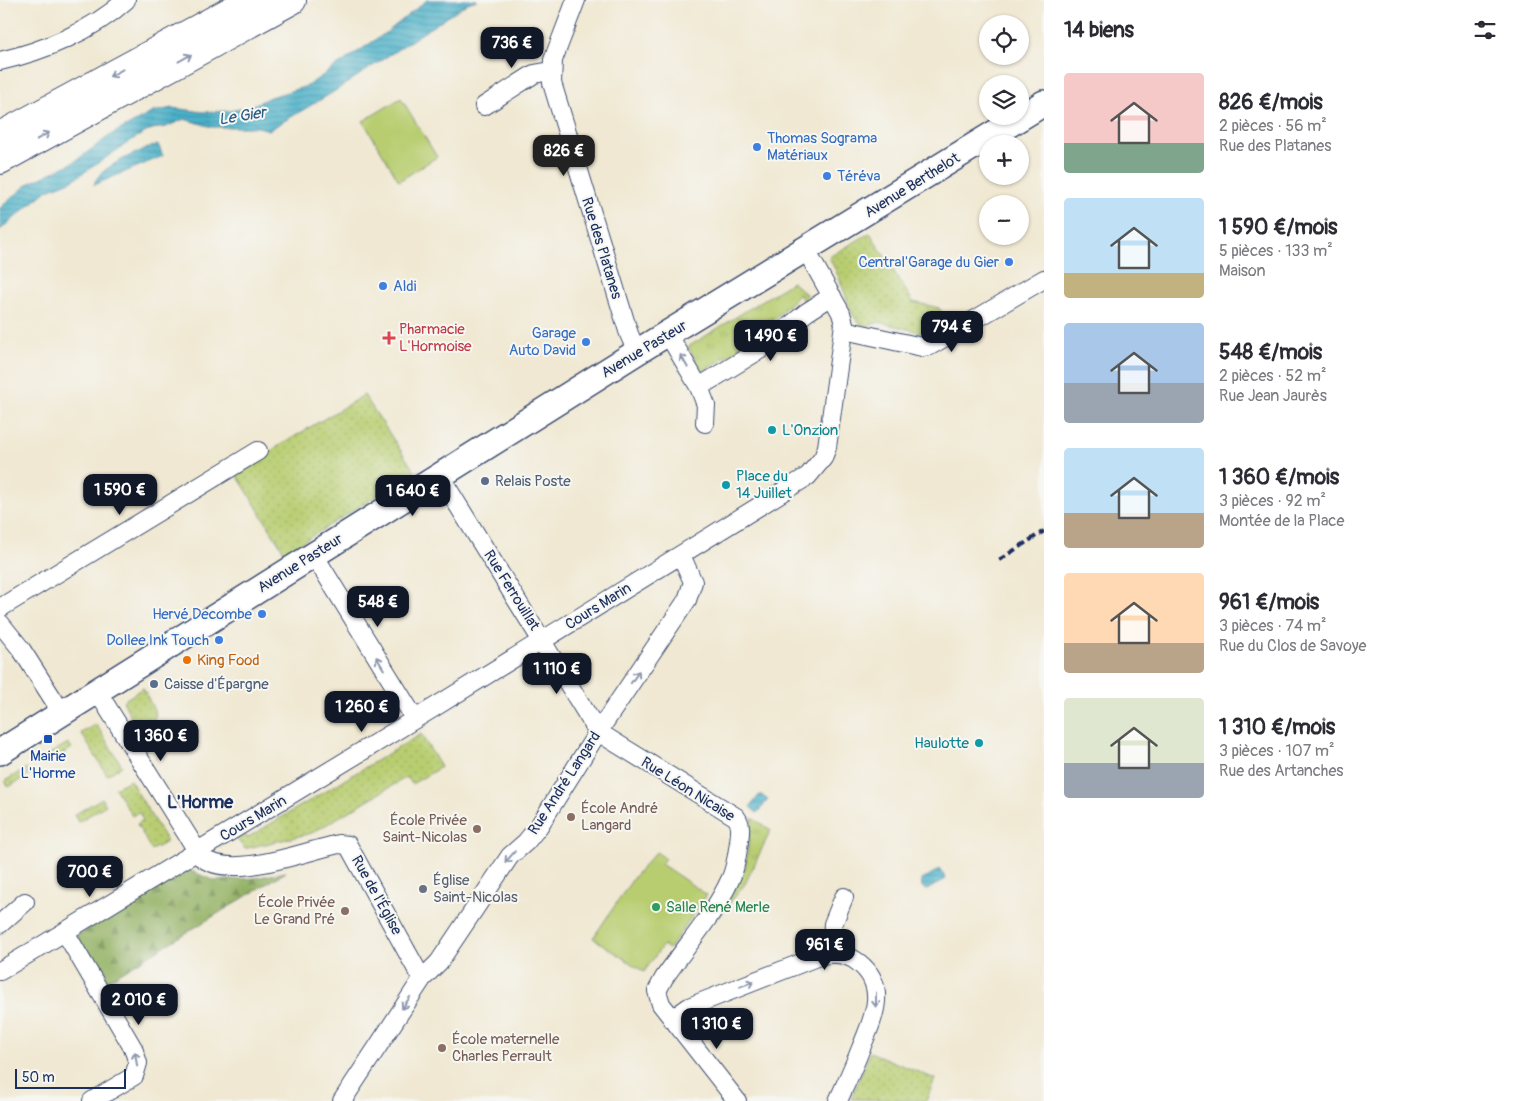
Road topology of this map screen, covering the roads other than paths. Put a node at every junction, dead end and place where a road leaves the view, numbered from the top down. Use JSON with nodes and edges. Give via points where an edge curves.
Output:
{"nodes":[{"id":1,"x":126,"y":0,"type":"edge"},
{"id":2,"x":251,"y":0,"type":"edge"},
{"id":3,"x":292,"y":0,"type":"edge"},
{"id":4,"x":576,"y":0,"type":"edge"},
{"id":5,"x":0,"y":61,"type":"edge"},
{"id":6,"x":551,"y":71,"type":"junction"},
{"id":7,"x":1044,"y":103,"type":"edge"},
{"id":8,"x":484,"y":106,"type":"dead end"},
{"id":9,"x":0,"y":136,"type":"edge"},
{"id":10,"x":0,"y":160,"type":"edge"},
{"id":11,"x":806,"y":250,"type":"junction"},
{"id":12,"x":1044,"y":280,"type":"edge"},
{"id":13,"x":832,"y":296,"type":"junction"},
{"id":14,"x":844,"y":330,"type":"junction"},
{"id":15,"x":668,"y":334,"type":"junction"},
{"id":16,"x":637,"y":352,"type":"junction"},
{"id":17,"x":699,"y":388,"type":"junction"},
{"id":18,"x":705,"y":423,"type":"dead end"},
{"id":19,"x":258,"y":451,"type":"dead end"},
{"id":20,"x":440,"y":476,"type":"junction"},
{"id":21,"x":314,"y":555,"type":"junction"},
{"id":22,"x":681,"y":555,"type":"junction"},
{"id":23,"x":0,"y":608,"type":"edge"},
{"id":24,"x":0,"y":623,"type":"edge"},
{"id":25,"x":543,"y":640,"type":"junction"},
{"id":26,"x":97,"y":691,"type":"junction"},
{"id":27,"x":62,"y":713,"type":"junction"},
{"id":28,"x":415,"y":719,"type":"junction"},
{"id":29,"x":598,"y":732,"type":"junction"},
{"id":30,"x":0,"y":752,"type":"edge"},
{"id":31,"x":198,"y":852,"type":"junction"},
{"id":32,"x":844,"y":897,"type":"dead end"},
{"id":33,"x":25,"y":902,"type":"dead end"},
{"id":34,"x":0,"y":924,"type":"edge"},
{"id":35,"x":65,"y":932,"type":"junction"},
{"id":36,"x":831,"y":953,"type":"junction"},
{"id":37,"x":0,"y":971,"type":"edge"},
{"id":38,"x":422,"y":979,"type":"junction"},
{"id":39,"x":672,"y":1019,"type":"junction"},
{"id":40,"x":92,"y":1101,"type":"edge"},
{"id":41,"x":342,"y":1101,"type":"edge"},
{"id":42,"x":737,"y":1101,"type":"edge"},
{"id":43,"x":838,"y":1101,"type":"edge"}],
"edges":[{"from":1,"to":5,"type":"street","via":[[98,22],[42,48]]},
{"from":2,"to":9,"type":"highway","one_way":true},
{"from":10,"to":3,"type":"highway","one_way":true},
{"from":4,"to":6,"type":"street","name":"Rue des Platanes"},
{"from":6,"to":8,"type":"street","via":[[534,74]]},
{"from":6,"to":16,"type":"street","name":"Rue des Platanes","via":[[628,334]]},
{"from":7,"to":11,"type":"main road","name":"Avenue Berthelot"},
{"from":11,"to":13,"type":"street","name":"Cours Marin"},
{"from":11,"to":15,"type":"main road","name":"Avenue Pasteur"},
{"from":12,"to":14,"type":"street","via":[[926,347]]},
{"from":13,"to":14,"type":"street","name":"Cours Marin","via":[[841,313]]},
{"from":13,"to":17,"type":"street","via":[[761,349]]},
{"from":14,"to":22,"type":"street","name":"Cours Marin","via":[[827,447],[817,468]]},
{"from":15,"to":16,"type":"main road","name":"Avenue Pasteur"},
{"from":17,"to":15,"type":"street","one_way":true},
{"from":16,"to":20,"type":"main road","name":"Avenue Pasteur"},
{"from":17,"to":18,"type":"street","via":[[706,405]]},
{"from":19,"to":23,"type":"street"},
{"from":20,"to":21,"type":"main road","name":"Avenue Pasteur"},
{"from":20,"to":25,"type":"street","name":"Rue Ferrouillat"},
{"from":21,"to":26,"type":"main road","name":"Avenue Pasteur"},
{"from":28,"to":21,"type":"street","one_way":true},
{"from":22,"to":25,"type":"street","name":"Cours Marin"},
{"from":29,"to":22,"type":"street","name":"Rue André Langard","one_way":true,"via":[[686,600],[693,582]]},
{"from":24,"to":27,"type":"street","via":[[21,649]]},
{"from":25,"to":28,"type":"street","name":"Cours Marin"},
{"from":25,"to":29,"type":"street","name":"Rue Ferrouillat"},
{"from":26,"to":27,"type":"main road","name":"Avenue Pasteur"},
{"from":26,"to":31,"type":"street"},
{"from":27,"to":30,"type":"main road","name":"Avenue Pasteur"},
{"from":28,"to":31,"type":"street","name":"Cours Marin"},
{"from":29,"to":38,"type":"street","name":"Rue André Langard","one_way":true,"via":[[539,826],[510,856],[439,962]]},
{"from":29,"to":39,"type":"street","name":"Rue Léon Nicaise","via":[[736,817],[740,826],[731,879],[659,985],[658,998]]},
{"from":31,"to":35,"type":"street","name":"Cours Marin"},
{"from":31,"to":38,"type":"street","name":"Rue de l'Église","via":[[210,861],[247,866],[339,844],[348,845]]},
{"from":32,"to":36,"type":"street","via":[[833,924]]},
{"from":33,"to":34,"type":"street"},
{"from":35,"to":37,"type":"street","name":"Cours Marin"},
{"from":40,"to":35,"type":"street","one_way":true,"via":[[134,1076],[138,1064],[133,1048]]},
{"from":39,"to":36,"type":"street","one_way":true,"via":[[689,1006]]},
{"from":36,"to":43,"type":"street","one_way":true,"via":[[856,960],[866,969],[873,978],[877,999],[873,1019]]},
{"from":38,"to":41,"type":"street","name":"Rue André Langard","one_way":true},
{"from":39,"to":42,"type":"street","name":"Rue Léon Nicaise"}]}
